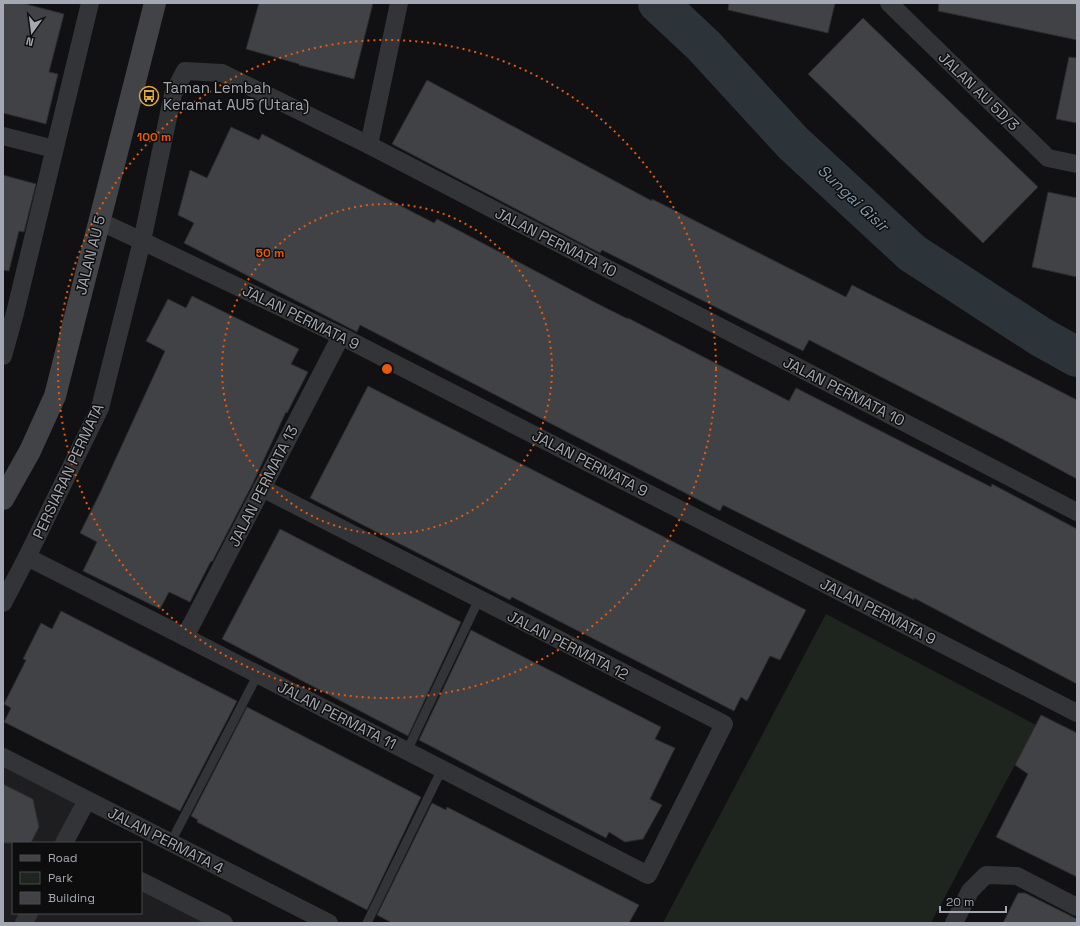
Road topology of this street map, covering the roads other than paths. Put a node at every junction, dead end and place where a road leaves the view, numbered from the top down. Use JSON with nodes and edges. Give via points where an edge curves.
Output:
{"nodes":[{"id":1,"x":90,"y":3,"type":"edge"},
{"id":2,"x":155,"y":3,"type":"edge"},
{"id":3,"x":399,"y":3,"type":"edge"},
{"id":4,"x":889,"y":3,"type":"edge"},
{"id":5,"x":3,"y":136,"type":"edge"},
{"id":6,"x":369,"y":145,"type":"junction"},
{"id":7,"x":54,"y":149,"type":"junction"},
{"id":8,"x":1077,"y":164,"type":"edge"},
{"id":9,"x":99,"y":221,"type":"junction"},
{"id":10,"x":142,"y":240,"type":"junction"},
{"id":11,"x":9,"y":311,"type":"edge"},
{"id":12,"x":341,"y":336,"type":"junction"},
{"id":13,"x":3,"y":356,"type":"edge"},
{"id":14,"x":262,"y":488,"type":"junction"},
{"id":15,"x":4,"y":494,"type":"edge"},
{"id":16,"x":1077,"y":512,"type":"edge"},
{"id":17,"x":27,"y":557,"type":"junction"},
{"id":18,"x":479,"y":599,"type":"junction"},
{"id":19,"x":3,"y":603,"type":"edge"},
{"id":20,"x":185,"y":637,"type":"junction"},
{"id":21,"x":258,"y":674,"type":"junction"},
{"id":22,"x":1077,"y":713,"type":"edge"},
{"id":23,"x":407,"y":751,"type":"junction"},
{"id":24,"x":3,"y":757,"type":"edge"},
{"id":25,"x":442,"y":769,"type":"junction"},
{"id":26,"x":87,"y":800,"type":"junction"},
{"id":27,"x":66,"y":842,"type":"edge"},
{"id":28,"x":171,"y":842,"type":"junction"},
{"id":29,"x":648,"y":875,"type":"joint"},
{"id":30,"x":142,"y":882,"type":"edge"},
{"id":31,"x":1077,"y":907,"type":"edge"},
{"id":32,"x":28,"y":914,"type":"edge"},
{"id":33,"x":24,"y":923,"type":"edge"},
{"id":34,"x":224,"y":923,"type":"edge"},
{"id":35,"x":329,"y":923,"type":"edge"},
{"id":36,"x":367,"y":923,"type":"edge"},
{"id":37,"x":954,"y":923,"type":"edge"}],
"edges":[{"from":1,"to":7,"type":"street"},
{"from":2,"to":9,"type":"main road","name":"JALAN AU 5"},
{"from":3,"to":6,"type":"street"},
{"from":4,"to":8,"type":"street","name":"JALAN AU 5D/3","via":[[1048,158]]},
{"from":5,"to":7,"type":"street"},
{"from":6,"to":10,"type":"street","name":"JALAN PERMATA 10","via":[[222,73],[185,71],[173,94]]},
{"from":6,"to":16,"type":"street","name":"JALAN PERMATA 10"},
{"from":7,"to":11,"type":"street"},
{"from":9,"to":10,"type":"street","name":"JALAN PERMATA 9"},
{"from":9,"to":15,"type":"main road","name":"JALAN AU 5","via":[[55,396],[30,451]]},
{"from":10,"to":12,"type":"street","name":"JALAN PERMATA 9"},
{"from":10,"to":17,"type":"street","name":"PERSIARAN PERMATA","via":[[100,408]]},
{"from":11,"to":13,"type":"street"},
{"from":12,"to":14,"type":"street","name":"JALAN PERMATA 13"},
{"from":12,"to":22,"type":"street","name":"JALAN PERMATA 9"},
{"from":14,"to":18,"type":"street","name":"JALAN PERMATA 12"},
{"from":14,"to":20,"type":"street","name":"JALAN PERMATA 13"},
{"from":17,"to":19,"type":"street","name":"PERSIARAN PERMATA"},
{"from":17,"to":20,"type":"street","name":"JALAN PERMATA 11"},
{"from":18,"to":23,"type":"lane"},
{"from":18,"to":29,"type":"street","name":"JALAN PERMATA 12","via":[[724,724]]},
{"from":20,"to":21,"type":"street","name":"JALAN PERMATA 11"},
{"from":21,"to":23,"type":"street","name":"JALAN PERMATA 11"},
{"from":21,"to":28,"type":"lane"},
{"from":23,"to":25,"type":"street","name":"JALAN PERMATA 11"},
{"from":24,"to":26,"type":"street","name":"JALAN PERMATA 4"},
{"from":25,"to":29,"type":"street","name":"JALAN PERMATA 11"},
{"from":25,"to":36,"type":"lane"},
{"from":26,"to":27,"type":"street"},
{"from":26,"to":28,"type":"street","name":"JALAN PERMATA 4"},
{"from":28,"to":35,"type":"street","name":"JALAN PERMATA 4"},
{"from":30,"to":34,"type":"street"},
{"from":31,"to":37,"type":"street","via":[[1017,876],[986,875],[970,890]]},
{"from":32,"to":33,"type":"street"}]}
